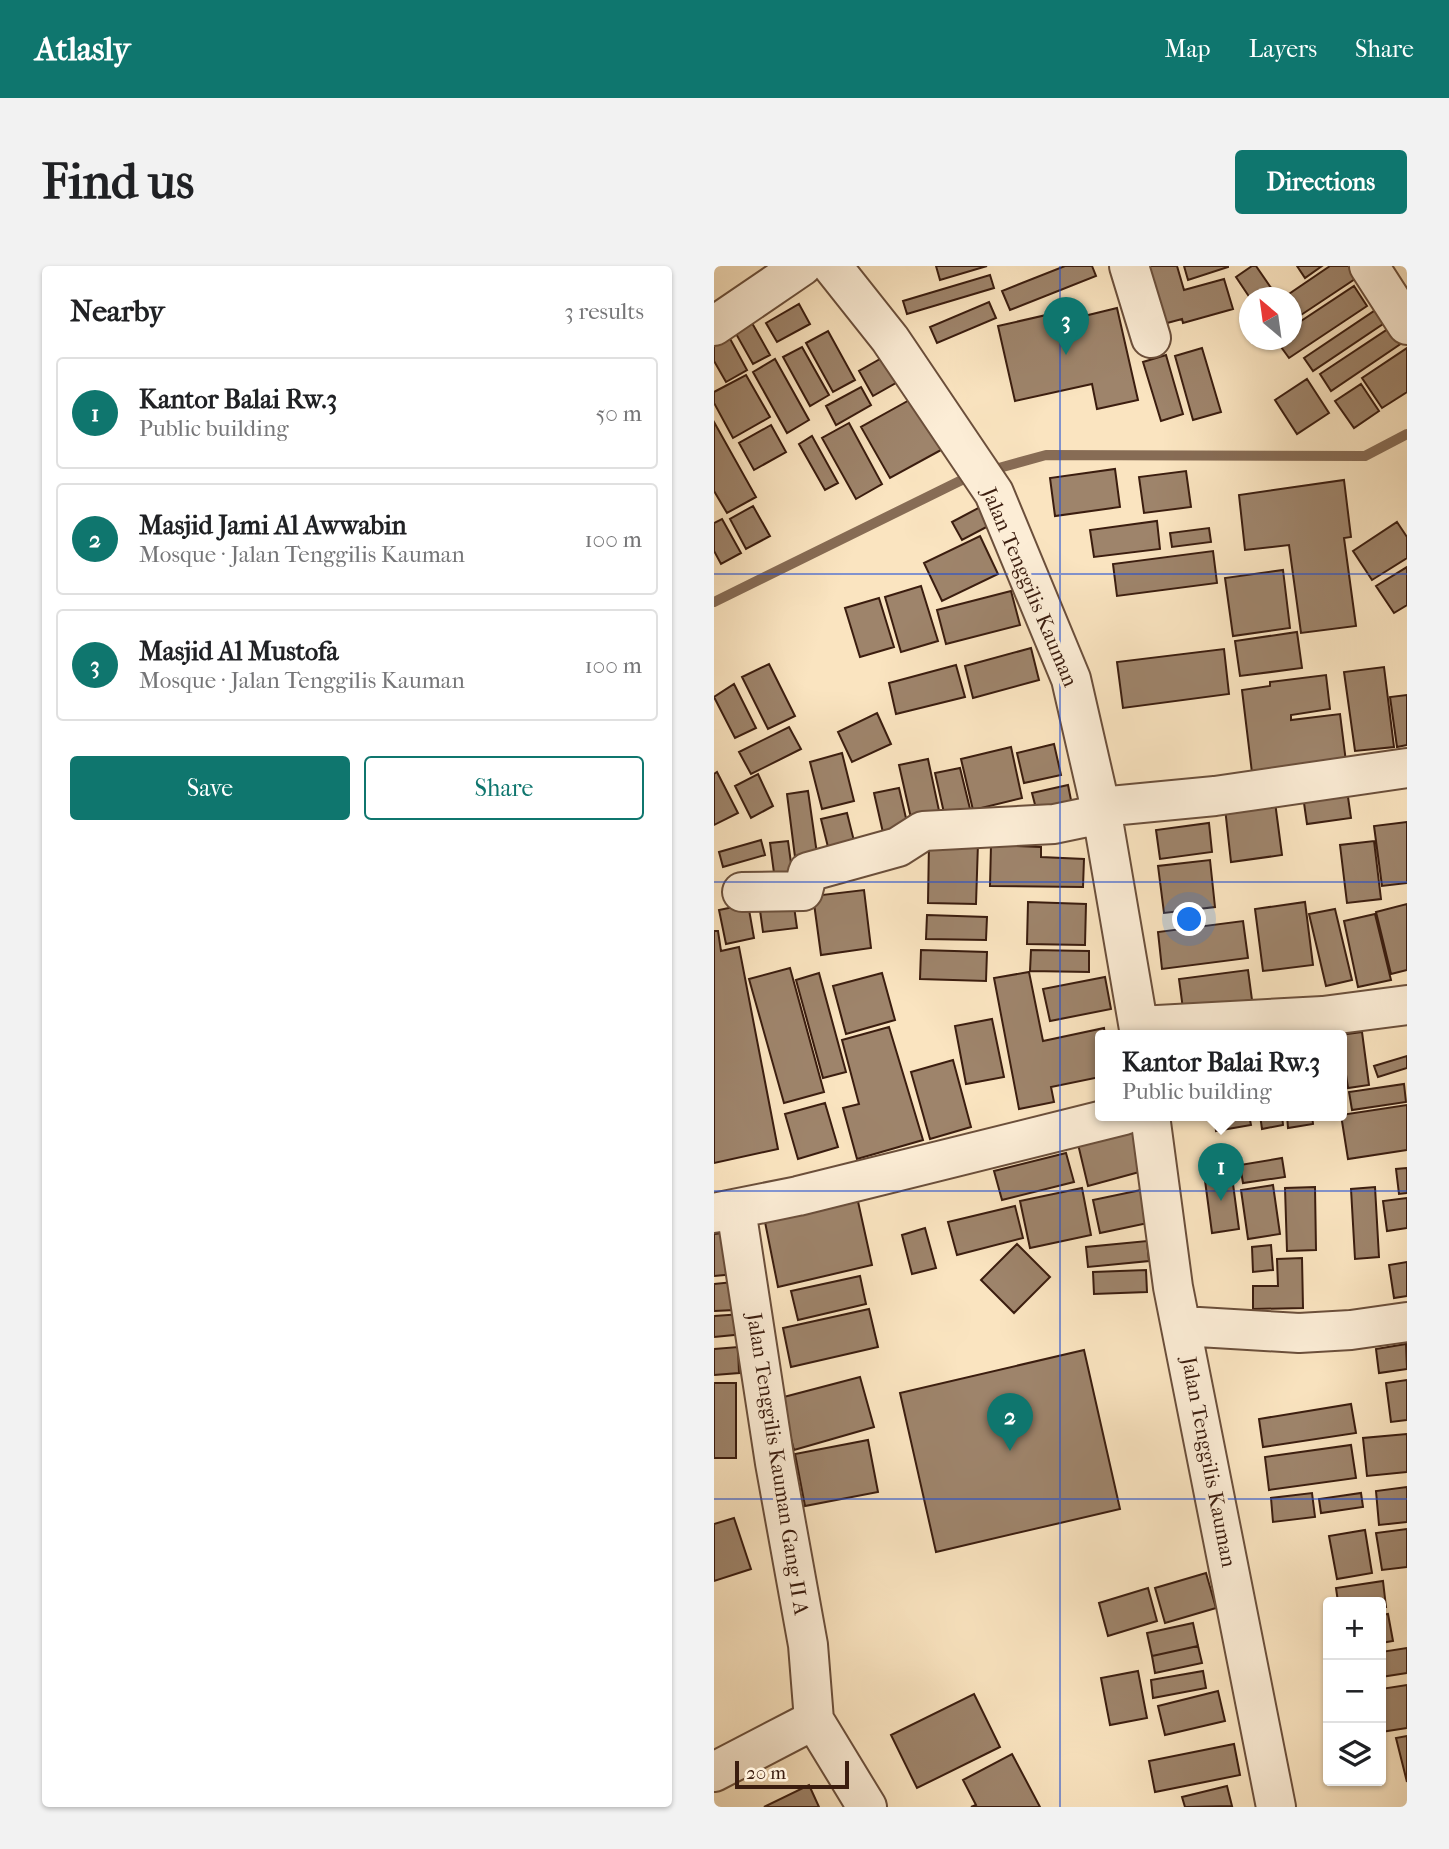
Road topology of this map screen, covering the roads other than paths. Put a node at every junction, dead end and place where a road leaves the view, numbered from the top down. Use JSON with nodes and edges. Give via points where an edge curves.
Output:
{"nodes":[{"id":1,"x":802,"y":266,"type":"edge"},
{"id":2,"x":832,"y":266,"type":"edge"},
{"id":3,"x":1129,"y":266,"type":"edge"},
{"id":4,"x":1369,"y":266,"type":"edge"},
{"id":5,"x":1407,"y":325,"type":"edge"},
{"id":6,"x":714,"y":326,"type":"edge"},
{"id":7,"x":1151,"y":338,"type":"dead end"},
{"id":8,"x":1407,"y":768,"type":"edge"},
{"id":9,"x":1101,"y":811,"type":"junction"},
{"id":10,"x":742,"y":892,"type":"dead end"},
{"id":11,"x":1407,"y":1005,"type":"edge"},
{"id":12,"x":1139,"y":1030,"type":"edge"},
{"id":13,"x":1100,"y":1121,"type":"edge"},
{"id":14,"x":1151,"y":1121,"type":"edge"},
{"id":15,"x":725,"y":1211,"type":"edge"},
{"id":16,"x":1407,"y":1322,"type":"edge"},
{"id":17,"x":1182,"y":1326,"type":"junction"},
{"id":18,"x":814,"y":1720,"type":"junction"},
{"id":19,"x":714,"y":1772,"type":"edge"},
{"id":20,"x":867,"y":1807,"type":"edge"},
{"id":21,"x":1276,"y":1807,"type":"edge"}],
"edges":[{"from":1,"to":6,"type":"street"},
{"from":2,"to":9,"type":"street","name":"Jalan Tenggilis Kauman","via":[[890,339],[994,493],[1071,679]]},
{"from":3,"to":7,"type":"street"},
{"from":4,"to":5,"type":"street"},
{"from":8,"to":9,"type":"street"},
{"from":9,"to":10,"type":"street","via":[[1054,824],[923,831],[898,847],[808,872],[803,891]]},
{"from":9,"to":12,"type":"street","name":"Jalan Tenggilis Kauman"},
{"from":11,"to":12,"type":"street"},
{"from":13,"to":15,"type":"street","name":"Jalan Tenggilis Kauman Gang II A"},
{"from":14,"to":17,"type":"street","name":"Jalan Tenggilis Kauman"},
{"from":15,"to":18,"type":"street","name":"Jalan Tenggilis Kauman Gang II A","via":[[808,1645]]},
{"from":16,"to":17,"type":"street","via":[[1299,1333]]},
{"from":17,"to":21,"type":"street","name":"Jalan Tenggilis Kauman"},
{"from":18,"to":19,"type":"street"},
{"from":18,"to":20,"type":"street"}]}
